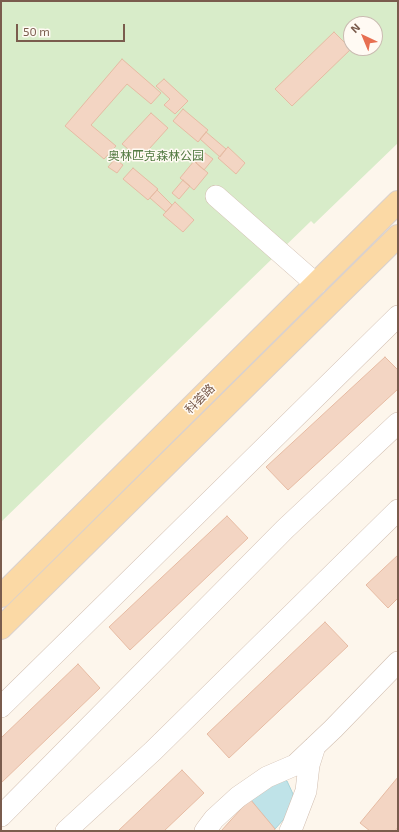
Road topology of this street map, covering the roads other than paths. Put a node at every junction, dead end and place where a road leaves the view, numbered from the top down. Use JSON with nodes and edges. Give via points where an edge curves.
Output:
{"nodes":[{"id":1,"x":216,"y":196,"type":"dead end"},
{"id":2,"x":398,"y":202,"type":"edge"},
{"id":3,"x":398,"y":236,"type":"edge"},
{"id":4,"x":316,"y":284,"type":"junction"},
{"id":5,"x":398,"y":316,"type":"edge"},
{"id":6,"x":398,"y":423,"type":"edge"},
{"id":7,"x":398,"y":510,"type":"edge"},
{"id":8,"x":1,"y":596,"type":"edge"},
{"id":9,"x":1,"y":628,"type":"edge"},
{"id":10,"x":398,"y":662,"type":"edge"},
{"id":11,"x":1,"y":707,"type":"edge"},
{"id":12,"x":315,"y":746,"type":"junction"},
{"id":13,"x":1,"y":816,"type":"edge"},
{"id":14,"x":66,"y":831,"type":"edge"},
{"id":15,"x":205,"y":831,"type":"edge"},
{"id":16,"x":290,"y":831,"type":"edge"}],
"edges":[{"from":1,"to":4,"type":"street"},
{"from":2,"to":4,"type":"main road","name":"科荟路"},
{"from":3,"to":9,"type":"main road","name":"科荟路"},
{"from":4,"to":8,"type":"main road","name":"科荟路"},
{"from":5,"to":11,"type":"street"},
{"from":6,"to":13,"type":"street","via":[[285,529]]},
{"from":7,"to":14,"type":"street","via":[[153,751]]},
{"from":10,"to":12,"type":"street"},
{"from":12,"to":15,"type":"street","via":[[295,765],[267,777],[238,797]]},
{"from":12,"to":16,"type":"street","via":[[309,765],[306,791]]}]}
